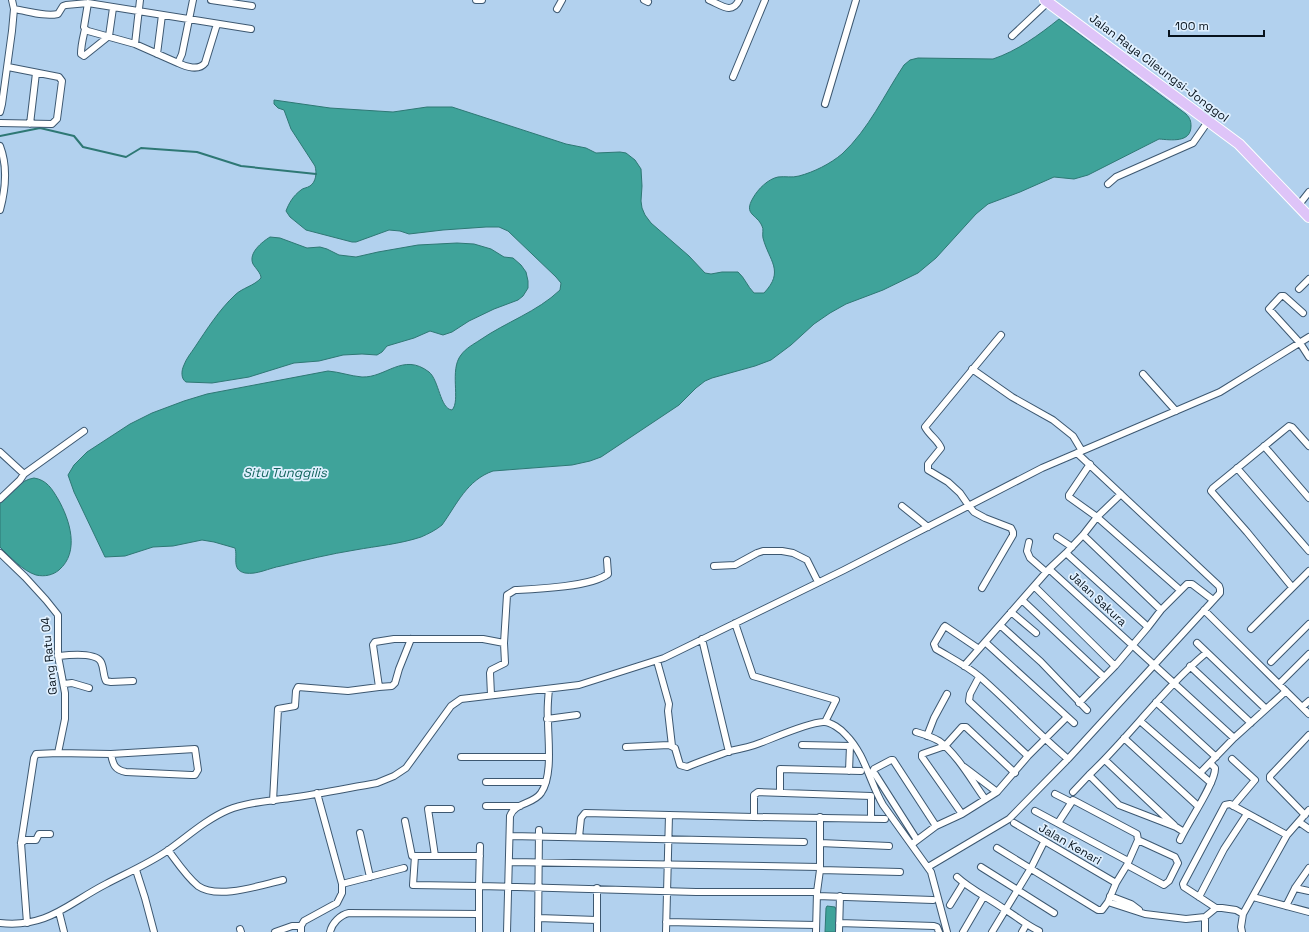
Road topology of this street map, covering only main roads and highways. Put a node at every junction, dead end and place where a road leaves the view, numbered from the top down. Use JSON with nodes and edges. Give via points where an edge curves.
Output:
{"nodes":[{"id":1,"x":1047,"y":1,"type":"edge"},
{"id":2,"x":1309,"y":216,"type":"edge"}],
"edges":[{"from":1,"to":2,"type":"main road","name":"Jalan Raya Cileungsi-Jonggol","via":[[1239,144]]}]}
